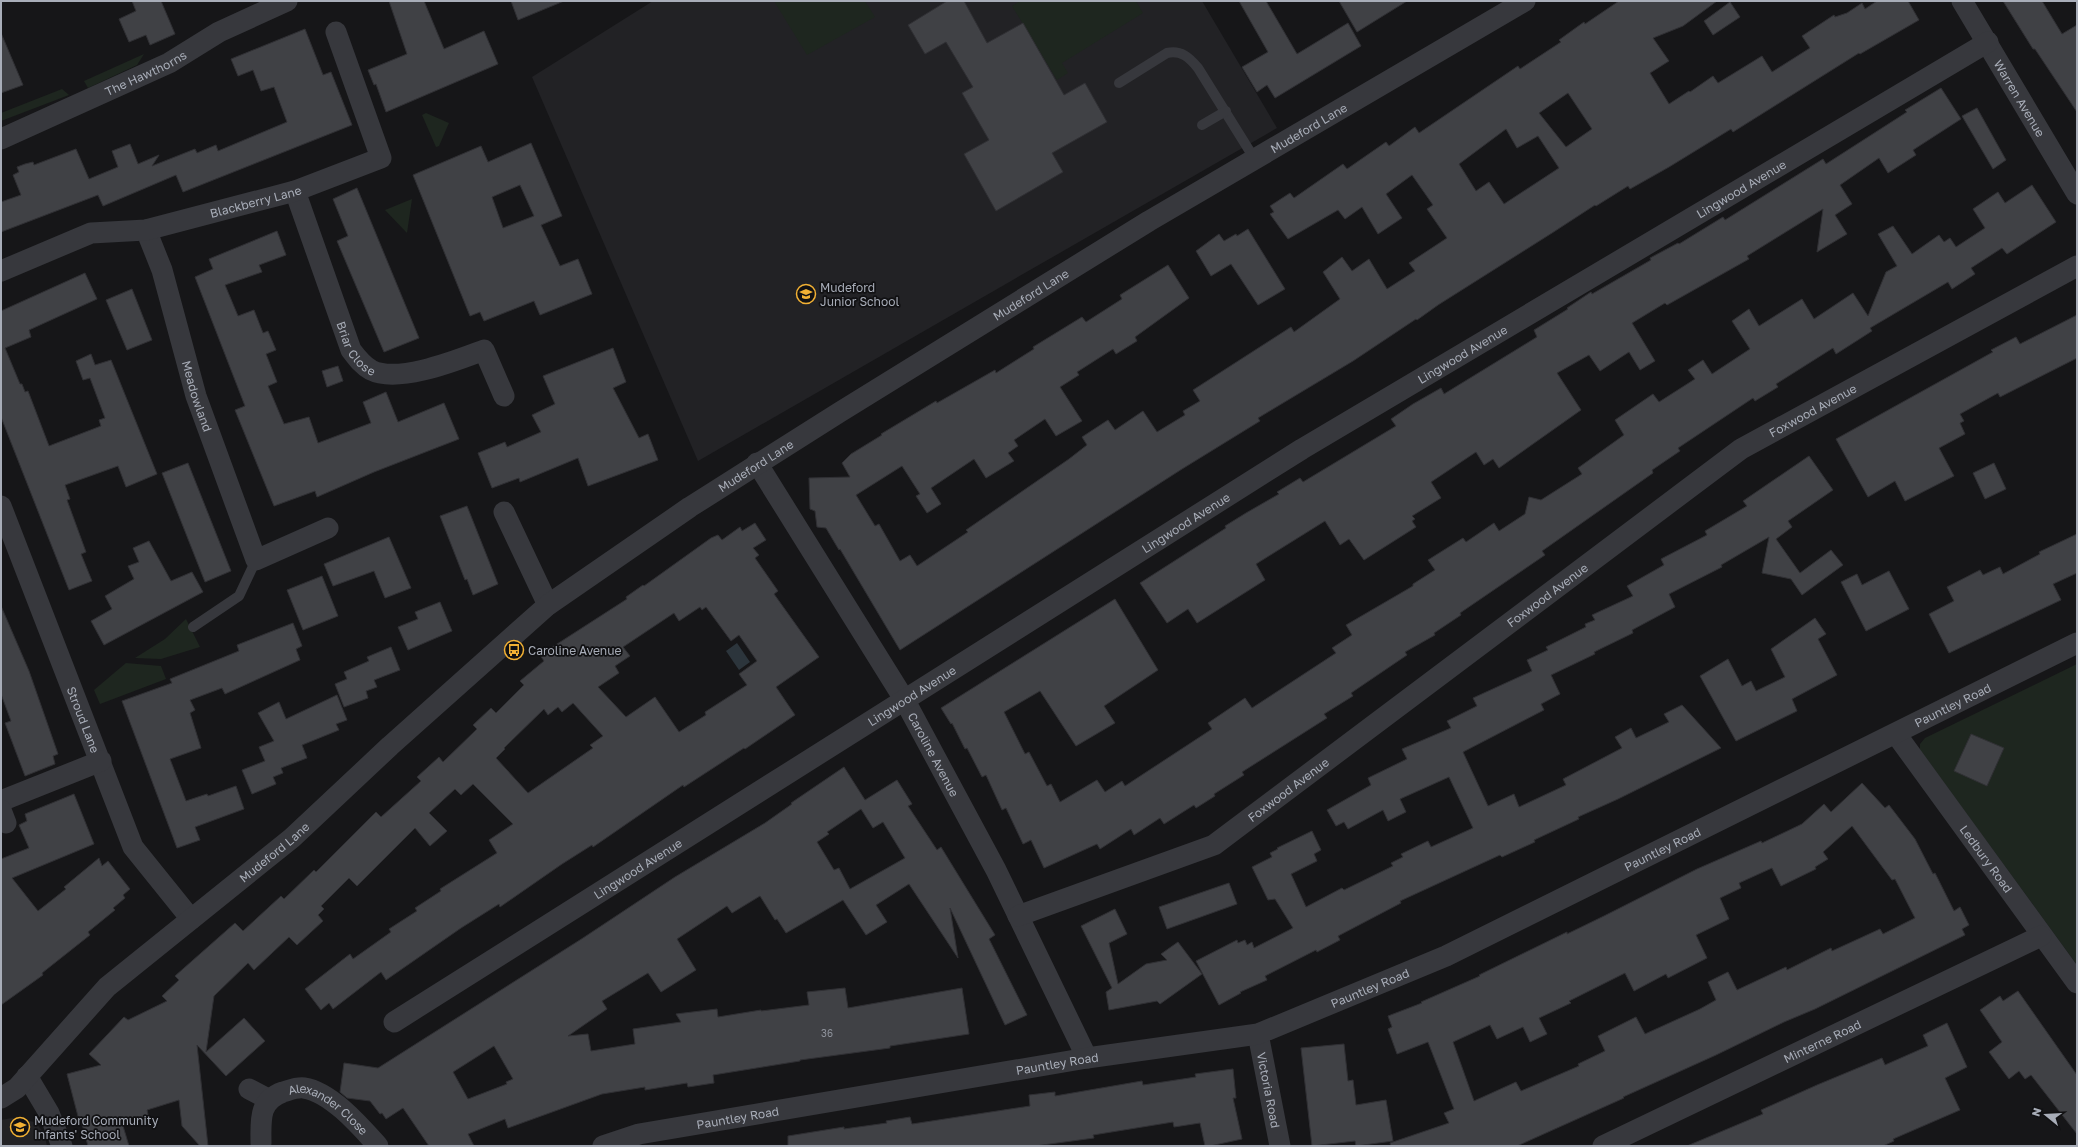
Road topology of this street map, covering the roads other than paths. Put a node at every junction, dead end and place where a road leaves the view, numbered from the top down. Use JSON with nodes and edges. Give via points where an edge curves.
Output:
{"nodes":[{"id":1,"x":287,"y":1,"type":"edge"},
{"id":2,"x":1525,"y":1,"type":"edge"},
{"id":3,"x":1962,"y":1,"type":"edge"},
{"id":4,"x":336,"y":32,"type":"dead end"},
{"id":5,"x":1988,"y":42,"type":"junction"},
{"id":6,"x":1119,"y":83,"type":"dead end"},
{"id":7,"x":1226,"y":111,"type":"junction"},
{"id":8,"x":1202,"y":125,"type":"dead end"},
{"id":9,"x":1,"y":139,"type":"edge"},
{"id":10,"x":1254,"y":158,"type":"junction"},
{"id":11,"x":295,"y":191,"type":"junction"},
{"id":12,"x":2077,"y":194,"type":"edge"},
{"id":13,"x":146,"y":230,"type":"junction"},
{"id":14,"x":2077,"y":266,"type":"edge"},
{"id":15,"x":1,"y":271,"type":"edge"},
{"id":16,"x":504,"y":396,"type":"dead end"},
{"id":17,"x":757,"y":463,"type":"junction"},
{"id":18,"x":1,"y":506,"type":"edge"},
{"id":19,"x":504,"y":512,"type":"dead end"},
{"id":20,"x":328,"y":528,"type":"dead end"},
{"id":21,"x":8,"y":544,"type":"edge"},
{"id":22,"x":256,"y":560,"type":"junction"},
{"id":23,"x":548,"y":605,"type":"junction"},
{"id":24,"x":193,"y":628,"type":"dead end"},
{"id":25,"x":2077,"y":643,"type":"edge"},
{"id":26,"x":904,"y":699,"type":"junction"},
{"id":27,"x":1896,"y":734,"type":"junction"},
{"id":28,"x":101,"y":761,"type":"junction"},
{"id":29,"x":1,"y":801,"type":"edge"},
{"id":30,"x":1018,"y":916,"type":"junction"},
{"id":31,"x":191,"y":920,"type":"junction"},
{"id":32,"x":2041,"y":936,"type":"junction"},
{"id":33,"x":2077,"y":983,"type":"edge"},
{"id":34,"x":394,"y":1022,"type":"dead end"},
{"id":35,"x":1258,"y":1034,"type":"junction"},
{"id":36,"x":1087,"y":1058,"type":"junction"},
{"id":37,"x":27,"y":1076,"type":"junction"},
{"id":38,"x":249,"y":1089,"type":"dead end"},
{"id":39,"x":1,"y":1098,"type":"edge"},
{"id":40,"x":270,"y":1100,"type":"junction"},
{"id":41,"x":261,"y":1143,"type":"dead end"},
{"id":42,"x":62,"y":1146,"type":"edge"},
{"id":43,"x":378,"y":1146,"type":"edge"},
{"id":44,"x":603,"y":1146,"type":"edge"},
{"id":45,"x":1280,"y":1146,"type":"edge"},
{"id":46,"x":1603,"y":1146,"type":"edge"}],
"edges":[{"from":1,"to":9,"type":"street","name":"The Hawthorns","via":[[218,32],[169,63]]},
{"from":2,"to":10,"type":"street","name":"Mudeford Lane"},
{"from":3,"to":5,"type":"street","name":"Warren Avenue"},
{"from":4,"to":11,"type":"street","name":"Blackberry Lane","via":[[381,158]]},
{"from":5,"to":12,"type":"street","name":"Warren Avenue"},
{"from":5,"to":26,"type":"street","name":"Lingwood Avenue","via":[[1302,449]]},
{"from":6,"to":7,"type":"lane","via":[[1167,53],[1175,51],[1191,60]]},
{"from":7,"to":8,"type":"lane"},
{"from":7,"to":10,"type":"lane"},
{"from":10,"to":17,"type":"street","name":"Mudeford Lane"},
{"from":11,"to":13,"type":"street","name":"Blackberry Lane"},
{"from":11,"to":16,"type":"street","name":"Briar Close","via":[[351,350],[361,364],[388,375],[440,367],[484,350]]},
{"from":13,"to":15,"type":"street","name":"Blackberry Lane","via":[[92,233]]},
{"from":13,"to":22,"type":"street","name":"Meadowland","via":[[162,270],[196,396]]},
{"from":14,"to":30,"type":"street","name":"Foxwood Avenue","via":[[1741,449],[1214,845]]},
{"from":17,"to":23,"type":"street","name":"Mudeford Lane"},
{"from":17,"to":26,"type":"street","name":"Caroline Avenue"},
{"from":18,"to":21,"type":"street","name":"Stroud Lane"},
{"from":19,"to":23,"type":"street","via":[[519,535]]},
{"from":20,"to":22,"type":"street"},
{"from":21,"to":28,"type":"street","name":"Stroud Lane"},
{"from":22,"to":24,"type":"lane","via":[[239,596]]},
{"from":23,"to":31,"type":"street","name":"Mudeford Lane","via":[[390,746],[292,838]]},
{"from":25,"to":27,"type":"street","name":"Pauntley Road"},
{"from":26,"to":30,"type":"street","name":"Caroline Avenue"},
{"from":26,"to":34,"type":"street","name":"Lingwood Avenue"},
{"from":27,"to":32,"type":"street","name":"Ledbury Road"},
{"from":27,"to":35,"type":"street","name":"Pauntley Road","via":[[1446,956]]},
{"from":28,"to":29,"type":"street"},
{"from":28,"to":31,"type":"street","name":"Stroud Lane","via":[[133,847]]},
{"from":30,"to":36,"type":"street","name":"Caroline Avenue"},
{"from":31,"to":37,"type":"street","name":"Mudeford Lane","via":[[107,987]]},
{"from":32,"to":33,"type":"street","name":"Ledbury Road"},
{"from":32,"to":46,"type":"street","name":"Minterne Road"},
{"from":35,"to":36,"type":"street","name":"Pauntley Road"},
{"from":35,"to":45,"type":"street","name":"Victoria Road"},
{"from":36,"to":44,"type":"street","name":"Pauntley Road","via":[[639,1134]]},
{"from":37,"to":39,"type":"street","name":"Mudeford Lane","via":[[17,1088]]},
{"from":37,"to":42,"type":"street","via":[[49,1112]]},
{"from":38,"to":40,"type":"street"},
{"from":40,"to":41,"type":"street","name":"Alexander Close","via":[[261,1117]]},
{"from":40,"to":43,"type":"street","name":"Alexander Close","via":[[292,1089],[304,1088],[316,1092],[350,1116]]}]}
